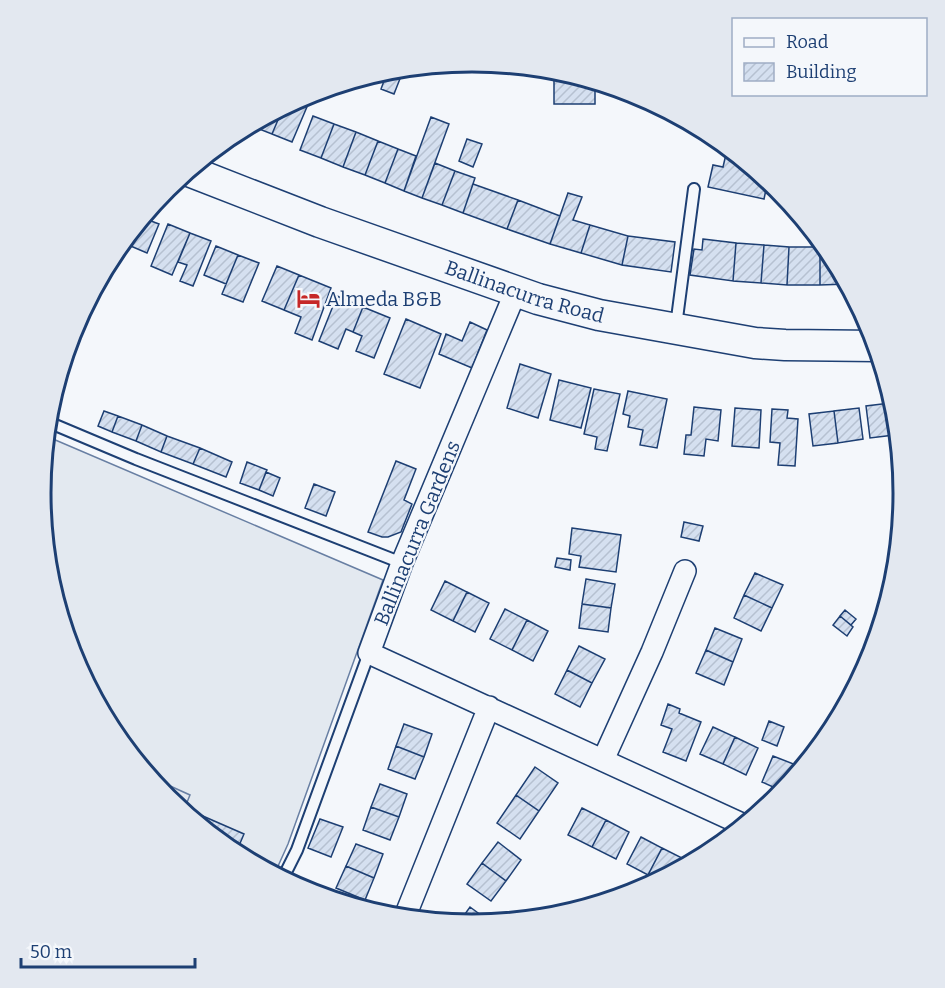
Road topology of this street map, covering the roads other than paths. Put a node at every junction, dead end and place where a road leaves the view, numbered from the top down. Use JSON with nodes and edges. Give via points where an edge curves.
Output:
{"nodes":[{"id":1,"x":198,"y":175,"type":"edge"},
{"id":2,"x":694,"y":189,"type":"dead end"},
{"id":3,"x":516,"y":291,"type":"junction"},
{"id":4,"x":675,"y":329,"type":"junction"},
{"id":5,"x":867,"y":346,"type":"edge"},
{"id":6,"x":57,"y":426,"type":"edge"},
{"id":7,"x":402,"y":563,"type":"junction"},
{"id":8,"x":685,"y":571,"type":"dead end"},
{"id":9,"x":369,"y":653,"type":"junction"},
{"id":10,"x":489,"y":707,"type":"junction"},
{"id":11,"x":603,"y":760,"type":"junction"},
{"id":12,"x":737,"y":822,"type":"edge"},
{"id":13,"x":286,"y":872,"type":"edge"},
{"id":14,"x":408,"y":910,"type":"edge"}],
"edges":[{"from":1,"to":3,"type":"main road","name":"Ballinacurra Road"},
{"from":2,"to":4,"type":"lane"},
{"from":3,"to":4,"type":"main road","name":"Ballinacurra Road","via":[[574,309]]},
{"from":3,"to":7,"type":"street","name":"Ballinacurra Gardens"},
{"from":4,"to":5,"type":"main road","name":"Ballinacurra Road","via":[[765,344]]},
{"from":6,"to":7,"type":"lane"},
{"from":7,"to":9,"type":"street","name":"Ballinacurra Gardens"},
{"from":8,"to":11,"type":"street"},
{"from":9,"to":10,"type":"street"},
{"from":9,"to":13,"type":"lane"},
{"from":10,"to":11,"type":"street"},
{"from":10,"to":14,"type":"street"},
{"from":11,"to":12,"type":"street"}]}
